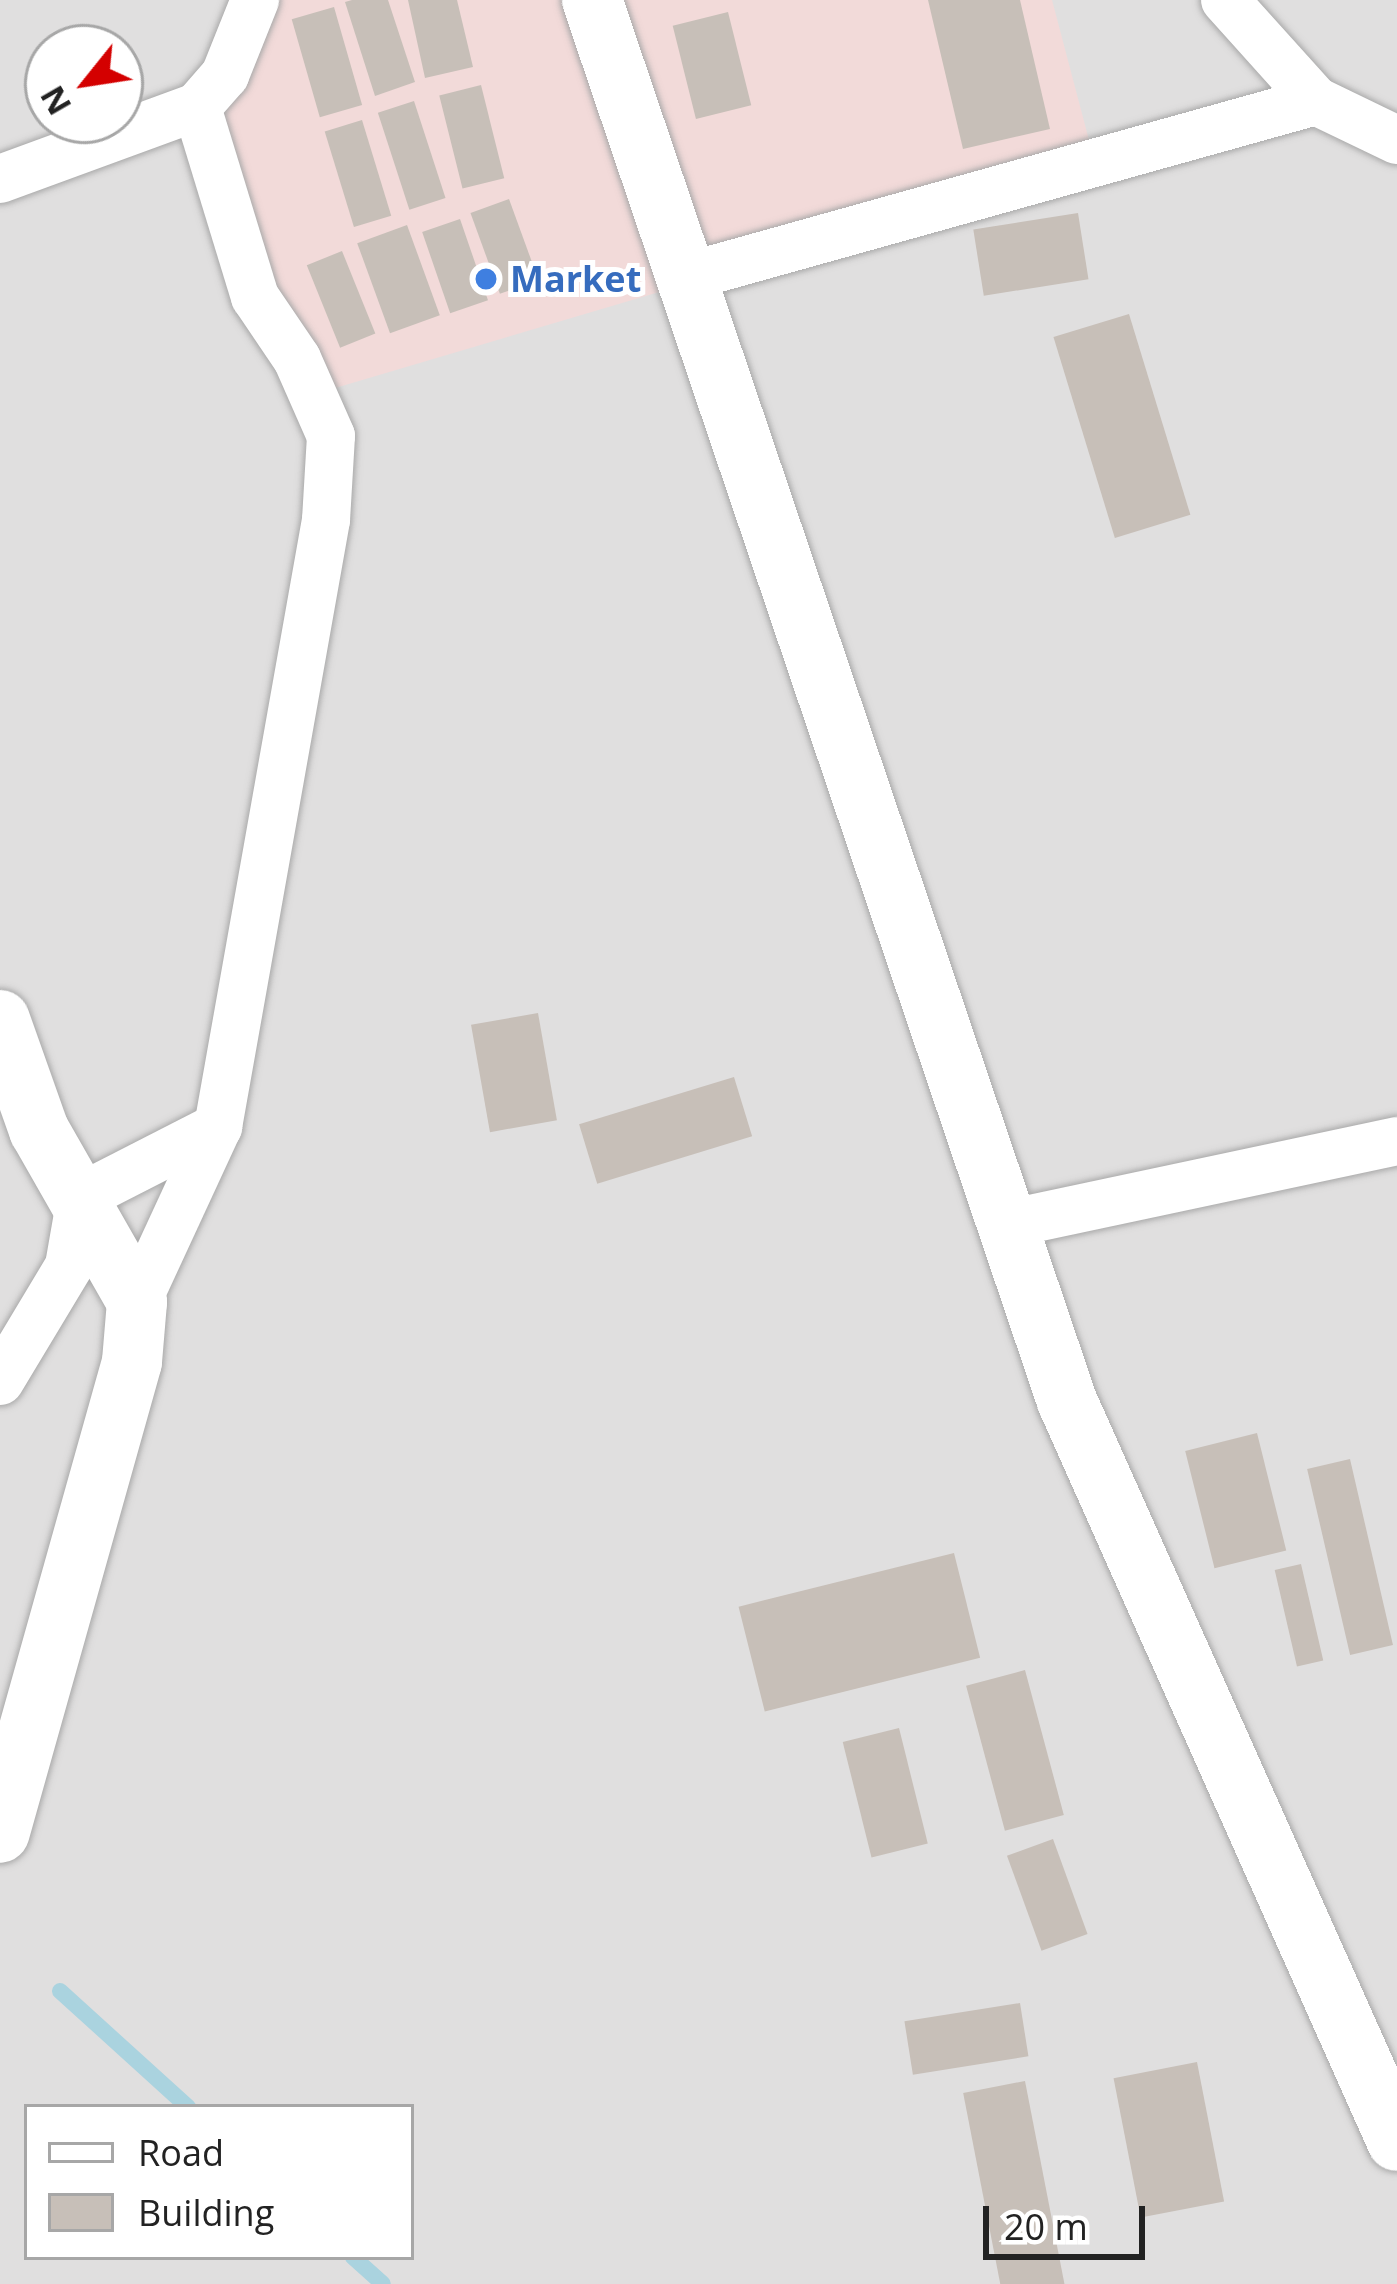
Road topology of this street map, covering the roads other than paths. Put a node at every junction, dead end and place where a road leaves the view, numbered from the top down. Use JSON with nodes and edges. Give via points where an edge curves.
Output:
{"nodes":[{"id":1,"x":255,"y":0,"type":"edge"},
{"id":2,"x":592,"y":0,"type":"edge"},
{"id":3,"x":1225,"y":0,"type":"edge"},
{"id":4,"x":1316,"y":101,"type":"junction"},
{"id":5,"x":197,"y":107,"type":"junction"},
{"id":6,"x":1397,"y":140,"type":"edge"},
{"id":7,"x":0,"y":178,"type":"edge"},
{"id":8,"x":686,"y":277,"type":"junction"},
{"id":9,"x":0,"y":1020,"type":"edge"},
{"id":10,"x":218,"y":1127,"type":"junction"},
{"id":11,"x":1397,"y":1141,"type":"edge"},
{"id":12,"x":81,"y":1197,"type":"junction"},
{"id":13,"x":1006,"y":1224,"type":"junction"},
{"id":14,"x":137,"y":1302,"type":"junction"},
{"id":15,"x":0,"y":1381,"type":"edge"},
{"id":16,"x":0,"y":1833,"type":"edge"},
{"id":17,"x":1397,"y":2141,"type":"edge"}],
"edges":[{"from":1,"to":5,"type":"street","via":[[225,75]]},
{"from":2,"to":8,"type":"street"},
{"from":3,"to":4,"type":"street"},
{"from":4,"to":6,"type":"street"},
{"from":4,"to":8,"type":"street"},
{"from":5,"to":7,"type":"street"},
{"from":5,"to":10,"type":"street","via":[[255,297],[297,359],[331,436],[326,520]]},
{"from":8,"to":13,"type":"street"},
{"from":9,"to":12,"type":"street","via":[[39,1130]]},
{"from":10,"to":12,"type":"street"},
{"from":10,"to":14,"type":"street"},
{"from":11,"to":13,"type":"street"},
{"from":12,"to":14,"type":"street"},
{"from":12,"to":15,"type":"street","via":[[69,1266]]},
{"from":13,"to":17,"type":"street","via":[[1067,1401]]},
{"from":14,"to":16,"type":"street","via":[[132,1362]]}]}
